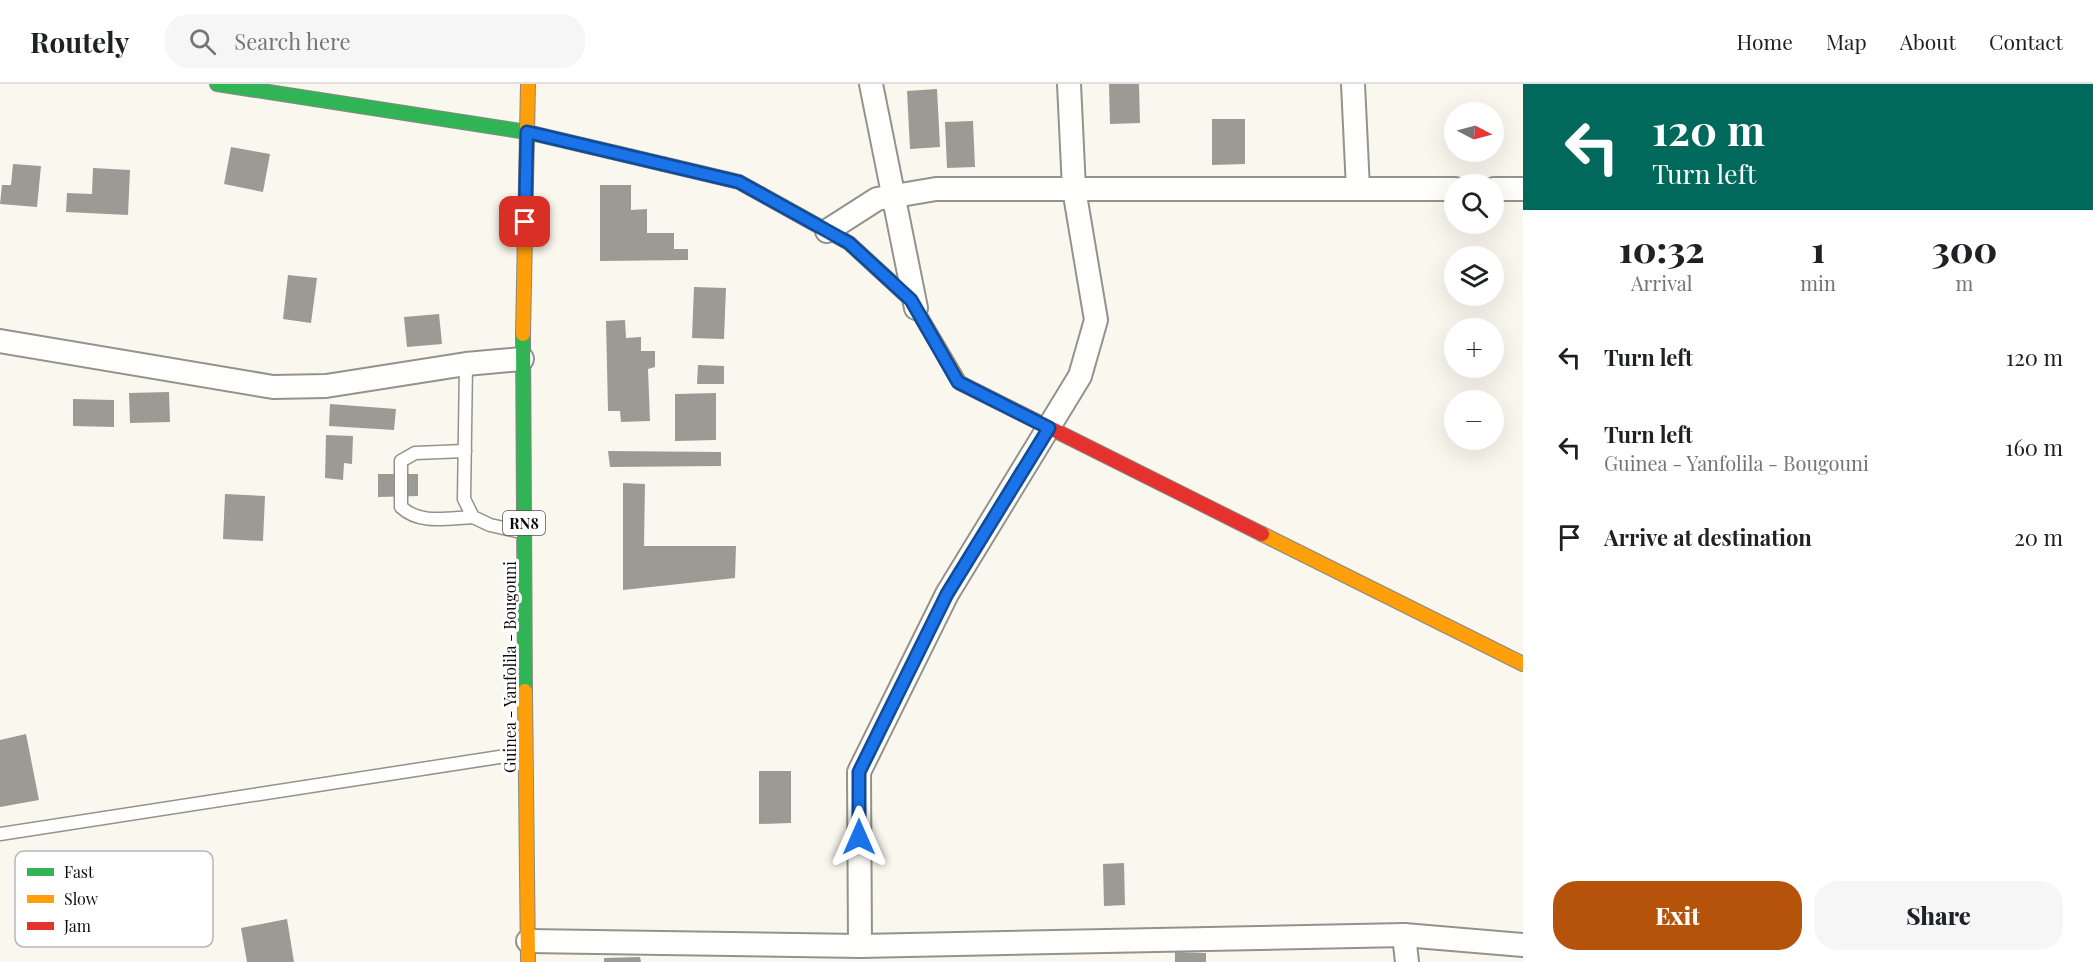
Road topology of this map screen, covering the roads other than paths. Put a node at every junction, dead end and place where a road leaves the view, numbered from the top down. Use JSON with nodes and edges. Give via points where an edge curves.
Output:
{"nodes":[{"id":1,"x":217,"y":84,"type":"edge"},
{"id":2,"x":528,"y":84,"type":"edge"},
{"id":3,"x":871,"y":84,"type":"edge"},
{"id":4,"x":1069,"y":84,"type":"edge"},
{"id":5,"x":1353,"y":84,"type":"edge"},
{"id":6,"x":527,"y":132,"type":"junction"},
{"id":7,"x":1074,"y":189,"type":"junction"},
{"id":8,"x":1358,"y":189,"type":"junction"},
{"id":9,"x":1444,"y":189,"type":"edge"},
{"id":10,"x":1504,"y":189,"type":"edge"},
{"id":11,"x":1523,"y":189,"type":"edge"},
{"id":12,"x":894,"y":196,"type":"junction"},
{"id":13,"x":827,"y":231,"type":"junction"},
{"id":14,"x":916,"y":309,"type":"junction"},
{"id":15,"x":0,"y":341,"type":"edge"},
{"id":16,"x":522,"y":359,"type":"junction"},
{"id":17,"x":466,"y":364,"type":"junction"},
{"id":18,"x":1049,"y":428,"type":"junction"},
{"id":19,"x":465,"y":451,"type":"junction"},
{"id":20,"x":472,"y":517,"type":"junction"},
{"id":21,"x":524,"y":532,"type":"junction"},
{"id":22,"x":1523,"y":664,"type":"edge"},
{"id":23,"x":526,"y":753,"type":"junction"},
{"id":24,"x":0,"y":834,"type":"edge"},
{"id":25,"x":1404,"y":935,"type":"junction"},
{"id":26,"x":1523,"y":945,"type":"edge"},
{"id":27,"x":860,"y":946,"type":"junction"},
{"id":28,"x":528,"y":951,"type":"edge"},
{"id":29,"x":1407,"y":962,"type":"edge"}],
"edges":[{"from":1,"to":6,"type":"street"},
{"from":2,"to":6,"type":"street","name":"Guinea - Yanfolila - Bougouni","number":"RN8"},
{"from":3,"to":12,"type":"street"},
{"from":4,"to":7,"type":"street"},
{"from":5,"to":8,"type":"street"},
{"from":6,"to":13,"type":"street","via":[[739,182]]},
{"from":6,"to":16,"type":"street","name":"Guinea - Yanfolila - Bougouni","number":"RN8"},
{"from":7,"to":8,"type":"street"},
{"from":7,"to":12,"type":"street","via":[[936,189]]},
{"from":7,"to":18,"type":"street","via":[[1096,320],[1080,375]]},
{"from":8,"to":9,"type":"street"},
{"from":10,"to":11,"type":"street"},
{"from":12,"to":13,"type":"street","via":[[878,199]]},
{"from":12,"to":14,"type":"street"},
{"from":13,"to":14,"type":"street","via":[[849,243]]},
{"from":14,"to":18,"type":"street","via":[[958,382]]},
{"from":15,"to":17,"type":"street","via":[[273,387],[326,386]]},
{"from":16,"to":17,"type":"street"},
{"from":16,"to":21,"type":"street","name":"Guinea - Yanfolila - Bougouni","number":"RN8"},
{"from":17,"to":19,"type":"lane"},
{"from":18,"to":22,"type":"street"},
{"from":18,"to":27,"type":"street","via":[[947,594],[859,772]]},
{"from":19,"to":20,"type":"lane","via":[[464,499]]},
{"from":19,"to":20,"type":"lane","via":[[415,453],[401,460],[401,507],[411,516],[426,519]]},
{"from":20,"to":21,"type":"lane"},
{"from":21,"to":23,"type":"street","name":"Guinea - Yanfolila - Bougouni","number":"RN8"},
{"from":23,"to":24,"type":"lane"},
{"from":23,"to":28,"type":"street","name":"Guinea - Yanfolila - Bougouni","number":"RN8"},
{"from":25,"to":26,"type":"street"},
{"from":25,"to":27,"type":"street"},
{"from":25,"to":29,"type":"street"},
{"from":27,"to":28,"type":"street"}]}
